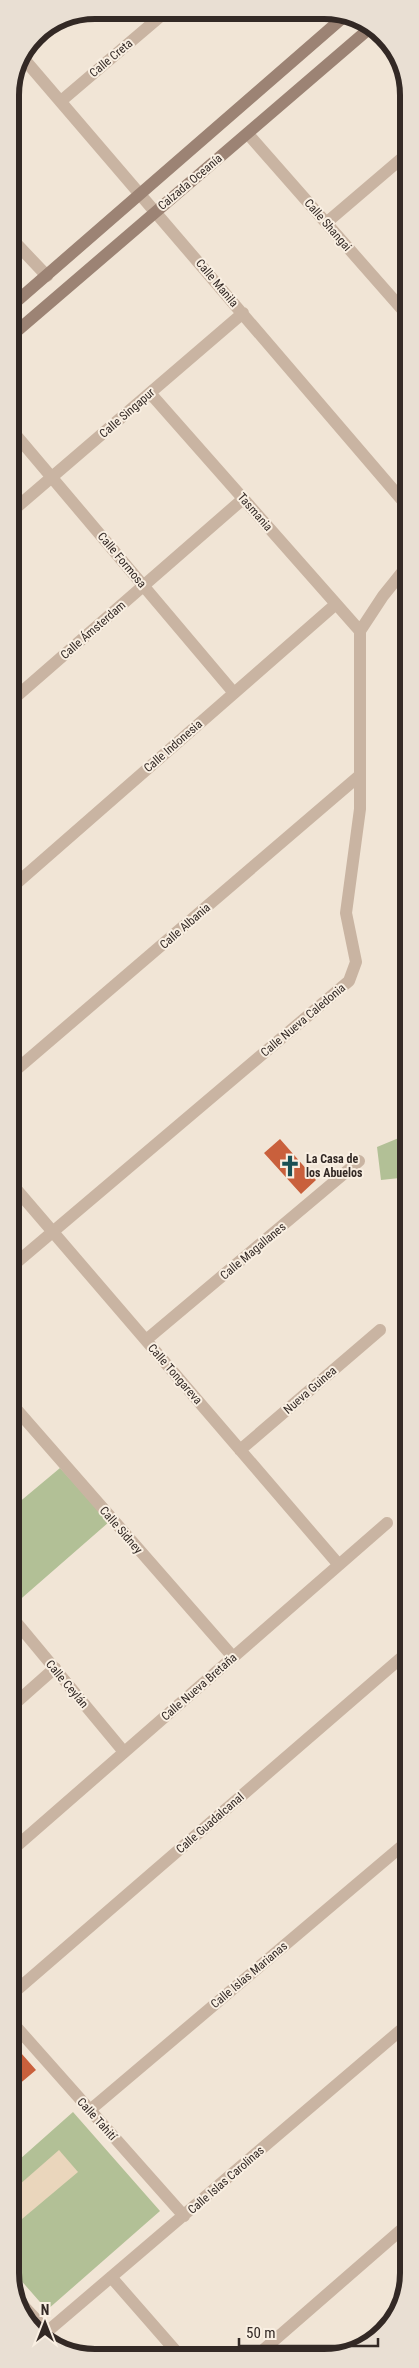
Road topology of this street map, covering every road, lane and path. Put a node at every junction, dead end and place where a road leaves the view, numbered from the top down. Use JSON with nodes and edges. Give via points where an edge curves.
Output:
{"nodes":[{"id":1,"x":152,"y":19,"type":"edge"},
{"id":2,"x":340,"y":21,"type":"edge"},
{"id":3,"x":366,"y":32,"type":"edge"},
{"id":4,"x":27,"y":62,"type":"edge"},
{"id":5,"x":61,"y":100,"type":"junction"},
{"id":6,"x":248,"y":134,"type":"junction"},
{"id":7,"x":400,"y":160,"type":"edge"},
{"id":8,"x":140,"y":193,"type":"junction"},
{"id":9,"x":156,"y":211,"type":"junction"},
{"id":10,"x":326,"y":223,"type":"junction"},
{"id":11,"x":19,"y":246,"type":"edge"},
{"id":12,"x":47,"y":276,"type":"junction"},
{"id":13,"x":19,"y":299,"type":"edge"},
{"id":14,"x":400,"y":307,"type":"edge"},
{"id":15,"x":243,"y":313,"type":"junction"},
{"id":16,"x":19,"y":329,"type":"edge"},
{"id":17,"x":150,"y":393,"type":"junction"},
{"id":18,"x":19,"y":438,"type":"edge"},
{"id":19,"x":52,"y":477,"type":"junction"},
{"id":20,"x":400,"y":498,"type":"edge"},
{"id":21,"x":243,"y":499,"type":"junction"},
{"id":22,"x":19,"y":505,"type":"edge"},
{"id":23,"x":400,"y":575,"type":"edge"},
{"id":24,"x":144,"y":586,"type":"junction"},
{"id":25,"x":336,"y":604,"type":"junction"},
{"id":26,"x":360,"y":631,"type":"junction"},
{"id":27,"x":234,"y":693,"type":"junction"},
{"id":28,"x":19,"y":694,"type":"edge"},
{"id":29,"x":359,"y":776,"type":"junction"},
{"id":30,"x":19,"y":881,"type":"edge"},
{"id":31,"x":19,"y":1068,"type":"edge"},
{"id":32,"x":359,"y":1161,"type":"dead end"},
{"id":33,"x":19,"y":1192,"type":"edge"},
{"id":34,"x":52,"y":1231,"type":"junction"},
{"id":35,"x":19,"y":1260,"type":"edge"},
{"id":36,"x":380,"y":1330,"type":"dead end"},
{"id":37,"x":146,"y":1340,"type":"junction"},
{"id":38,"x":19,"y":1412,"type":"edge"},
{"id":39,"x":240,"y":1450,"type":"junction"},
{"id":40,"x":387,"y":1523,"type":"dead end"},
{"id":41,"x":339,"y":1565,"type":"junction"},
{"id":42,"x":19,"y":1626,"type":"edge"},
{"id":43,"x":233,"y":1657,"type":"junction"},
{"id":44,"x":400,"y":1659,"type":"edge"},
{"id":45,"x":55,"y":1668,"type":"junction"},
{"id":46,"x":19,"y":1699,"type":"edge"},
{"id":47,"x":124,"y":1752,"type":"junction"},
{"id":48,"x":19,"y":1844,"type":"edge"},
{"id":49,"x":400,"y":1848,"type":"edge"},
{"id":50,"x":19,"y":1988,"type":"edge"},
{"id":51,"x":19,"y":2030,"type":"edge"},
{"id":52,"x":400,"y":2031,"type":"edge"},
{"id":53,"x":90,"y":2110,"type":"junction"},
{"id":54,"x":184,"y":2216,"type":"junction"},
{"id":55,"x":400,"y":2231,"type":"edge"},
{"id":56,"x":111,"y":2277,"type":"junction"},
{"id":57,"x":47,"y":2331,"type":"edge"},
{"id":58,"x":175,"y":2349,"type":"edge"},
{"id":59,"x":264,"y":2349,"type":"edge"}],
"edges":[{"from":1,"to":5,"type":"street","name":"Calle Creta"},
{"from":2,"to":8,"type":"street","name":"Calzada Oceanía"},
{"from":3,"to":6,"type":"street","name":"Calzada Oceanía"},
{"from":4,"to":5,"type":"street","name":"Calle Manila"},
{"from":5,"to":8,"type":"street","name":"Calle Manila"},
{"from":6,"to":9,"type":"street","name":"Calzada Oceanía"},
{"from":6,"to":10,"type":"street","name":"Calle Shangai"},
{"from":7,"to":10,"type":"street"},
{"from":8,"to":9,"type":"street","name":"Calle Manila"},
{"from":8,"to":12,"type":"street","name":"Calzada Oceanía"},
{"from":9,"to":15,"type":"street","name":"Calle Manila"},
{"from":9,"to":16,"type":"street","name":"Calzada Oceanía"},
{"from":10,"to":14,"type":"street","name":"Calle Shangai"},
{"from":11,"to":12,"type":"street"},
{"from":12,"to":13,"type":"street","name":"Calzada Oceanía"},
{"from":15,"to":17,"type":"street","name":"Calle Singapur"},
{"from":15,"to":20,"type":"street","name":"Calle Manila"},
{"from":17,"to":19,"type":"street","name":"Calle Singapur"},
{"from":17,"to":21,"type":"street","name":"Tasmania"},
{"from":18,"to":19,"type":"street","name":"Calle Formosa"},
{"from":19,"to":22,"type":"street","name":"Calle Singapur"},
{"from":19,"to":24,"type":"street","name":"Calle Formosa"},
{"from":21,"to":24,"type":"street","name":"Calle Ámsterdam"},
{"from":21,"to":25,"type":"street","name":"Tasmania"},
{"from":23,"to":26,"type":"street"},
{"from":24,"to":27,"type":"street","name":"Calle Formosa"},
{"from":24,"to":28,"type":"street","name":"Calle Ámsterdam"},
{"from":25,"to":26,"type":"street","name":"Tasmania"},
{"from":25,"to":27,"type":"street","name":"Calle Indonesia"},
{"from":26,"to":29,"type":"street","name":"Calle Nueva Caledonia"},
{"from":27,"to":30,"type":"street","name":"Calle Indonesia"},
{"from":29,"to":31,"type":"street","name":"Calle Albania"},
{"from":29,"to":34,"type":"street","name":"Calle Nueva Caledonia","via":[[360,808],[346,913],[356,962],[349,981]]},
{"from":32,"to":37,"type":"street","name":"Calle Magallanes"},
{"from":33,"to":34,"type":"street","name":"Calle Tongareva"},
{"from":34,"to":35,"type":"street","name":"Calle Nueva Caledonia"},
{"from":34,"to":37,"type":"street","name":"Calle Tongareva"},
{"from":36,"to":39,"type":"street","name":"Nueva Guinea"},
{"from":37,"to":39,"type":"street","name":"Calle Tongareva"},
{"from":38,"to":43,"type":"street","name":"Calle Sidney"},
{"from":39,"to":41,"type":"street","name":"Calle Tongareva"},
{"from":40,"to":41,"type":"street","name":"Calle Nueva Bretaña"},
{"from":41,"to":43,"type":"street","name":"Calle Nueva Bretaña"},
{"from":42,"to":45,"type":"street","name":"Calle Ceylán"},
{"from":43,"to":47,"type":"street","name":"Calle Nueva Bretaña"},
{"from":44,"to":50,"type":"street","name":"Calle Guadalcanal"},
{"from":45,"to":46,"type":"street"},
{"from":45,"to":47,"type":"street","name":"Calle Ceylán"},
{"from":47,"to":48,"type":"street","name":"Calle Nueva Bretaña"},
{"from":49,"to":53,"type":"street","name":"Calle Islas Marianas"},
{"from":51,"to":53,"type":"street","name":"Calle Tahití"},
{"from":52,"to":54,"type":"street","name":"Calle Islas Carolinas"},
{"from":53,"to":54,"type":"street","name":"Calle Tahití"},
{"from":54,"to":56,"type":"street","name":"Calle Islas Carolinas"},
{"from":55,"to":59,"type":"street"},
{"from":56,"to":57,"type":"street","name":"Calle Islas Carolinas"},
{"from":56,"to":58,"type":"street"}]}
